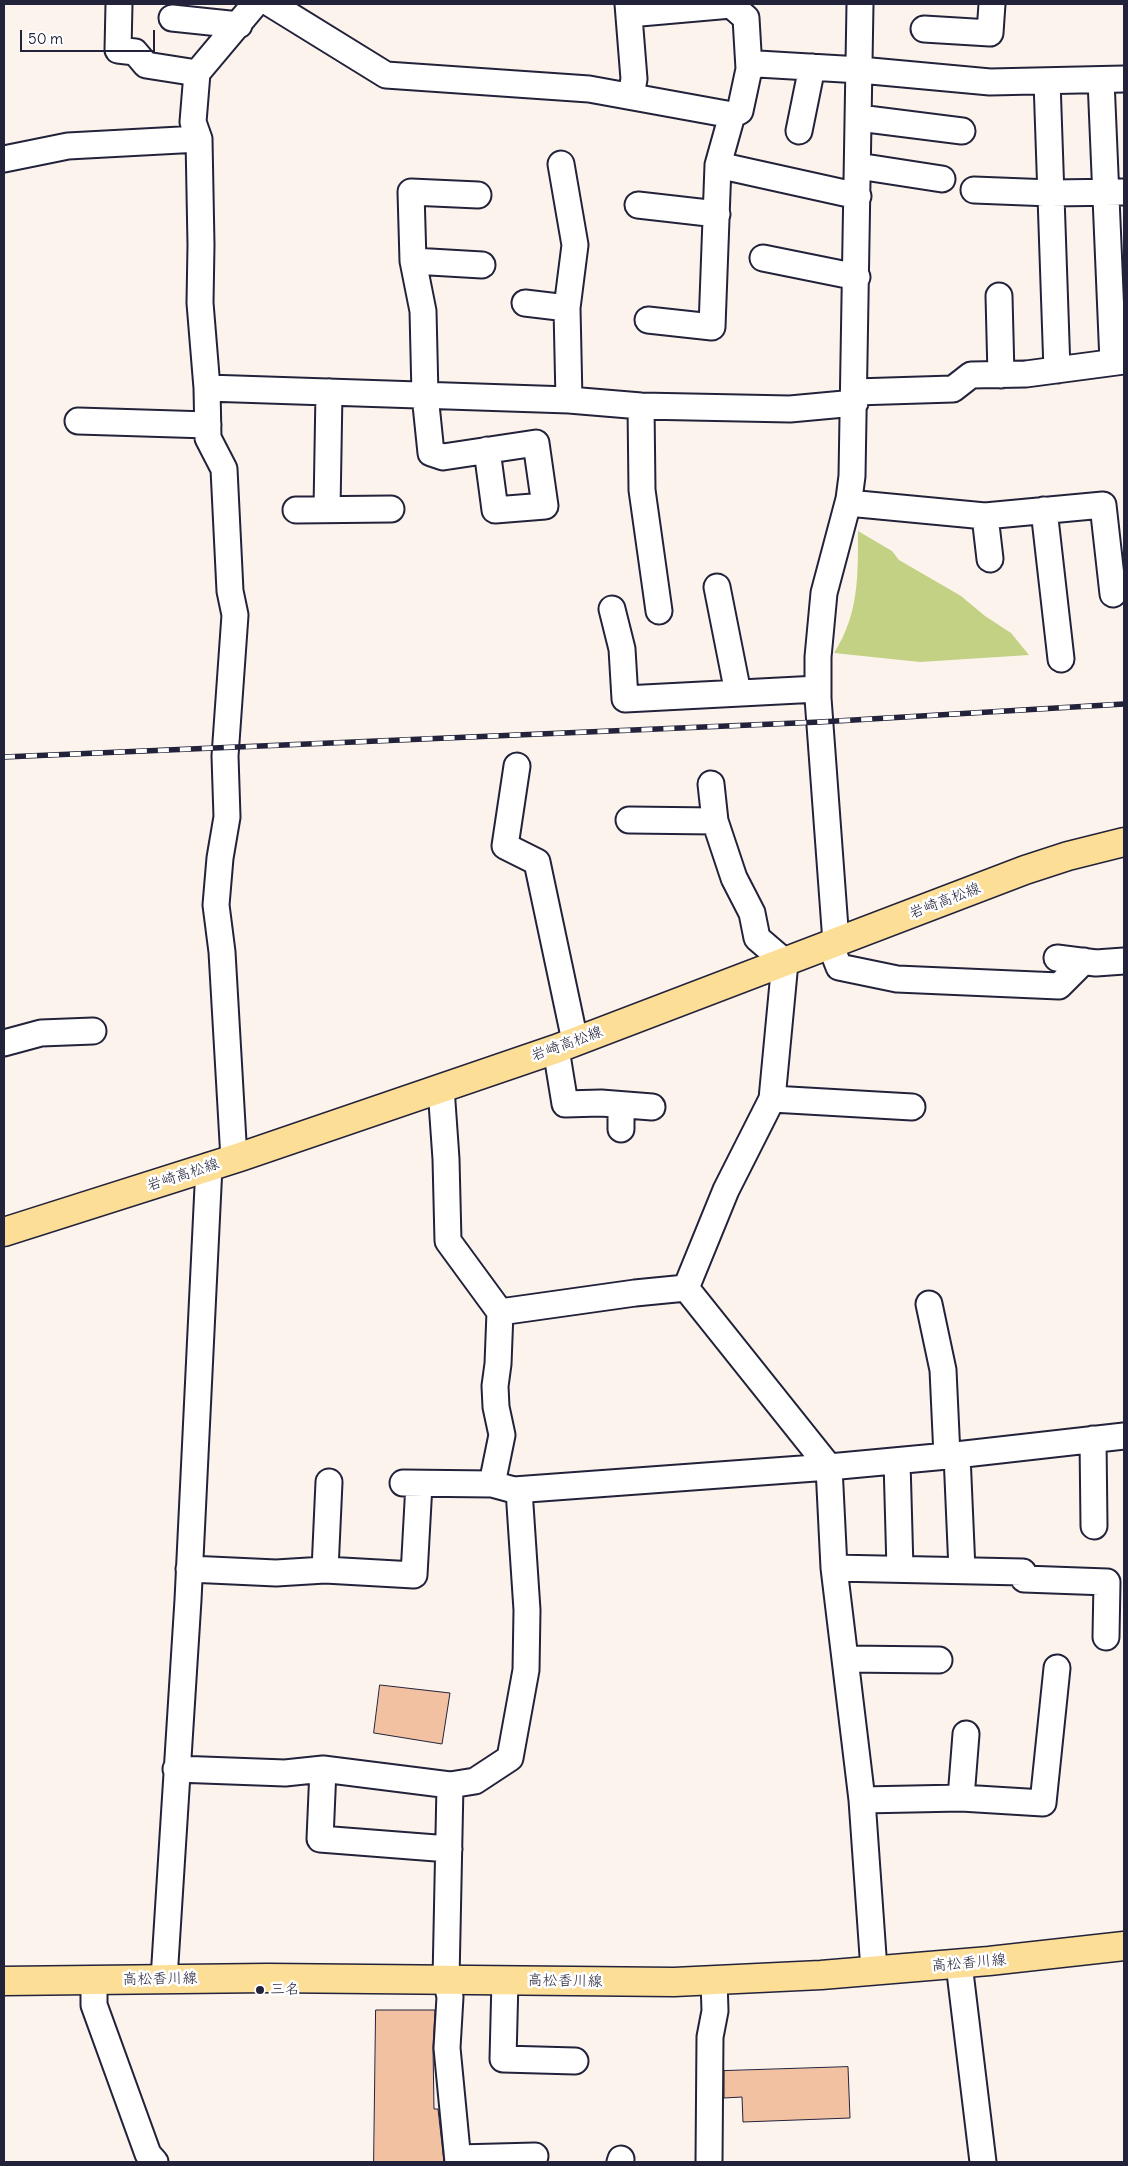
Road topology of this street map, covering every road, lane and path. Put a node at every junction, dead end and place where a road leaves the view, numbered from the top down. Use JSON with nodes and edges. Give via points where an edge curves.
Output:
{"nodes":[{"id":1,"x":119,"y":4,"type":"edge"},
{"id":2,"x":255,"y":4,"type":"edge"},
{"id":3,"x":271,"y":4,"type":"edge"},
{"id":4,"x":860,"y":4,"type":"edge"},
{"id":5,"x":992,"y":4,"type":"edge"},
{"id":6,"x":629,"y":9,"type":"edge"},
{"id":7,"x":172,"y":18,"type":"dead end"},
{"id":8,"x":238,"y":25,"type":"junction"},
{"id":9,"x":924,"y":29,"type":"dead end"},
{"id":10,"x":812,"y":67,"type":"junction"},
{"id":11,"x":749,"y":69,"type":"junction"},
{"id":12,"x":860,"y":70,"type":"junction"},
{"id":13,"x":197,"y":73,"type":"junction"},
{"id":14,"x":1113,"y":80,"type":"edge"},
{"id":15,"x":1047,"y":81,"type":"junction"},
{"id":16,"x":631,"y":96,"type":"junction"},
{"id":17,"x":732,"y":115,"type":"junction"},
{"id":18,"x":859,"y":118,"type":"junction"},
{"id":19,"x":799,"y":131,"type":"dead end"},
{"id":20,"x":962,"y":131,"type":"dead end"},
{"id":21,"x":199,"y":139,"type":"junction"},
{"id":22,"x":4,"y":159,"type":"edge"},
{"id":23,"x":561,"y":164,"type":"dead end"},
{"id":24,"x":718,"y":165,"type":"junction"},
{"id":25,"x":858,"y":166,"type":"junction"},
{"id":26,"x":942,"y":179,"type":"dead end"},
{"id":27,"x":974,"y":190,"type":"dead end"},
{"id":28,"x":1115,"y":192,"type":"edge"},
{"id":29,"x":1051,"y":193,"type":"junction"},
{"id":30,"x":478,"y":195,"type":"dead end"},
{"id":31,"x":858,"y":196,"type":"junction"},
{"id":32,"x":638,"y":205,"type":"dead end"},
{"id":33,"x":717,"y":214,"type":"junction"},
{"id":34,"x":763,"y":258,"type":"dead end"},
{"id":35,"x":413,"y":261,"type":"junction"},
{"id":36,"x":482,"y":265,"type":"dead end"},
{"id":37,"x":856,"y":277,"type":"junction"},
{"id":38,"x":999,"y":296,"type":"dead end"},
{"id":39,"x":525,"y":304,"type":"dead end"},
{"id":40,"x":567,"y":308,"type":"junction"},
{"id":41,"x":648,"y":320,"type":"dead end"},
{"id":42,"x":1119,"y":361,"type":"edge"},
{"id":43,"x":1057,"y":370,"type":"junction"},
{"id":44,"x":1001,"y":375,"type":"junction"},
{"id":45,"x":207,"y":388,"type":"junction"},
{"id":46,"x":329,"y":392,"type":"junction"},
{"id":47,"x":425,"y":395,"type":"junction"},
{"id":48,"x":855,"y":398,"type":"junction"},
{"id":49,"x":569,"y":400,"type":"junction"},
{"id":50,"x":641,"y":406,"type":"junction"},
{"id":51,"x":78,"y":421,"type":"dead end"},
{"id":52,"x":208,"y":425,"type":"junction"},
{"id":53,"x":487,"y":450,"type":"dead end"},
{"id":54,"x":848,"y":503,"type":"junction"},
{"id":55,"x":327,"y":509,"type":"junction"},
{"id":56,"x":390,"y":509,"type":"dead end"},
{"id":57,"x":296,"y":510,"type":"dead end"},
{"id":58,"x":1044,"y":510,"type":"junction"},
{"id":59,"x":986,"y":516,"type":"junction"},
{"id":60,"x":990,"y":559,"type":"dead end"},
{"id":61,"x":717,"y":587,"type":"dead end"},
{"id":62,"x":1113,"y":594,"type":"dead end"},
{"id":63,"x":612,"y":608,"type":"dead end"},
{"id":64,"x":659,"y":611,"type":"dead end"},
{"id":65,"x":1062,"y":659,"type":"dead end"},
{"id":66,"x":818,"y":689,"type":"junction"},
{"id":67,"x":738,"y":693,"type":"junction"},
{"id":68,"x":518,"y":766,"type":"dead end"},
{"id":69,"x":711,"y":784,"type":"dead end"},
{"id":70,"x":629,"y":820,"type":"dead end"},
{"id":71,"x":715,"y":821,"type":"junction"},
{"id":72,"x":1124,"y":842,"type":"edge"},
{"id":73,"x":833,"y":943,"type":"junction"},
{"id":74,"x":1057,"y":958,"type":"dead end"},
{"id":75,"x":1084,"y":961,"type":"junction"},
{"id":76,"x":1124,"y":961,"type":"edge"},
{"id":77,"x":785,"y":962,"type":"junction"},
{"id":78,"x":93,"y":1032,"type":"dead end"},
{"id":79,"x":4,"y":1043,"type":"edge"},
{"id":80,"x":566,"y":1045,"type":"junction"},
{"id":81,"x":441,"y":1088,"type":"junction"},
{"id":82,"x":772,"y":1099,"type":"junction"},
{"id":83,"x":621,"y":1105,"type":"junction"},
{"id":84,"x":652,"y":1107,"type":"dead end"},
{"id":85,"x":912,"y":1107,"type":"dead end"},
{"id":86,"x":621,"y":1129,"type":"dead end"},
{"id":87,"x":222,"y":1162,"type":"junction"},
{"id":88,"x":4,"y":1232,"type":"edge"},
{"id":89,"x":686,"y":1288,"type":"junction"},
{"id":90,"x":929,"y":1304,"type":"dead end"},
{"id":91,"x":500,"y":1312,"type":"junction"},
{"id":92,"x":1124,"y":1436,"type":"edge"},
{"id":93,"x":1093,"y":1440,"type":"junction"},
{"id":94,"x":952,"y":1456,"type":"junction"},
{"id":95,"x":897,"y":1461,"type":"junction"},
{"id":96,"x":829,"y":1467,"type":"junction"},
{"id":97,"x":329,"y":1482,"type":"dead end"},
{"id":98,"x":492,"y":1484,"type":"junction"},
{"id":99,"x":519,"y":1490,"type":"junction"},
{"id":100,"x":1094,"y":1526,"type":"dead end"},
{"id":101,"x":834,"y":1568,"type":"junction"},
{"id":102,"x":189,"y":1569,"type":"junction"},
{"id":103,"x":900,"y":1569,"type":"junction"},
{"id":104,"x":325,"y":1570,"type":"junction"},
{"id":105,"x":962,"y":1570,"type":"junction"},
{"id":106,"x":1106,"y":1637,"type":"dead end"},
{"id":107,"x":845,"y":1659,"type":"junction"},
{"id":108,"x":939,"y":1660,"type":"dead end"},
{"id":109,"x":1056,"y":1668,"type":"dead end"},
{"id":110,"x":966,"y":1734,"type":"dead end"},
{"id":111,"x":176,"y":1769,"type":"junction"},
{"id":112,"x":323,"y":1769,"type":"junction"},
{"id":113,"x":450,"y":1785,"type":"junction"},
{"id":114,"x":961,"y":1798,"type":"junction"},
{"id":115,"x":862,"y":1800,"type":"junction"},
{"id":116,"x":449,"y":1849,"type":"junction"},
{"id":117,"x":1124,"y":1946,"type":"edge"},
{"id":118,"x":959,"y":1964,"type":"junction"},
{"id":119,"x":874,"y":1970,"type":"junction"},
{"id":120,"x":164,"y":1979,"type":"junction"},
{"id":121,"x":446,"y":1980,"type":"junction"},
{"id":122,"x":505,"y":1980,"type":"junction"},
{"id":123,"x":714,"y":1980,"type":"junction"},
{"id":124,"x":4,"y":1981,"type":"edge"},
{"id":125,"x":94,"y":1981,"type":"junction"},
{"id":126,"x":574,"y":2061,"type":"dead end"},
{"id":127,"x":535,"y":2156,"type":"dead end"},
{"id":128,"x":458,"y":2160,"type":"edge"},
{"id":129,"x":154,"y":2162,"type":"edge"},
{"id":130,"x":708,"y":2162,"type":"edge"},
{"id":131,"x":983,"y":2162,"type":"edge"}],
"edges":[{"from":1,"to":13,"type":"street","via":[[118,50],[135,52],[146,65]]},
{"from":2,"to":8,"type":"street"},
{"from":3,"to":16,"type":"street","via":[[386,76],[589,89]]},
{"from":4,"to":12,"type":"street"},
{"from":5,"to":9,"type":"street","via":[[990,33]]},
{"from":6,"to":11,"type":"street","via":[[731,5],[746,18]]},
{"from":6,"to":16,"type":"street","via":[[634,79]]},
{"from":7,"to":8,"type":"street"},
{"from":8,"to":13,"type":"street"},
{"from":10,"to":11,"type":"street","via":[[758,64]]},
{"from":10,"to":12,"type":"street"},
{"from":10,"to":19,"type":"street"},
{"from":11,"to":17,"type":"street","via":[[740,111]]},
{"from":12,"to":15,"type":"street","via":[[990,82]]},
{"from":12,"to":18,"type":"street"},
{"from":13,"to":21,"type":"street","via":[[193,122]]},
{"from":14,"to":15,"type":"street"},
{"from":14,"to":28,"type":"street"},
{"from":15,"to":29,"type":"street"},
{"from":16,"to":17,"type":"street"},
{"from":17,"to":24,"type":"street"},
{"from":18,"to":20,"type":"street"},
{"from":18,"to":25,"type":"street"},
{"from":21,"to":22,"type":"street","via":[[68,146]]},
{"from":21,"to":45,"type":"street","via":[[200,303]]},
{"from":23,"to":40,"type":"street","via":[[575,245]]},
{"from":24,"to":31,"type":"street"},
{"from":24,"to":33,"type":"street"},
{"from":25,"to":26,"type":"street"},
{"from":25,"to":31,"type":"street"},
{"from":27,"to":29,"type":"street"},
{"from":28,"to":29,"type":"street"},
{"from":28,"to":42,"type":"street"},
{"from":29,"to":43,"type":"street"},
{"from":30,"to":35,"type":"street","via":[[411,192]]},
{"from":31,"to":37,"type":"street"},
{"from":32,"to":33,"type":"street"},
{"from":33,"to":41,"type":"street","via":[[712,327]]},
{"from":34,"to":37,"type":"street"},
{"from":35,"to":36,"type":"street"},
{"from":35,"to":47,"type":"street","via":[[423,311]]},
{"from":37,"to":48,"type":"street"},
{"from":38,"to":44,"type":"street"},
{"from":39,"to":40,"type":"street"},
{"from":40,"to":49,"type":"street"},
{"from":42,"to":43,"type":"street"},
{"from":43,"to":44,"type":"street"},
{"from":44,"to":48,"type":"street","via":[[971,375],[954,389]]},
{"from":45,"to":46,"type":"street"},
{"from":45,"to":52,"type":"street"},
{"from":46,"to":47,"type":"street"},
{"from":46,"to":55,"type":"street"},
{"from":47,"to":49,"type":"street"},
{"from":47,"to":53,"type":"street","via":[[431,453],[443,457]]},
{"from":48,"to":50,"type":"street","via":[[790,409]]},
{"from":48,"to":54,"type":"street"},
{"from":49,"to":50,"type":"street"},
{"from":50,"to":64,"type":"street","via":[[642,490]]},
{"from":51,"to":52,"type":"street"},
{"from":52,"to":87,"type":"street","via":[[208,438],[224,469],[230,591],[235,615],[225,756],[227,818],[216,905],[222,952]]},
{"from":54,"to":59,"type":"street"},
{"from":54,"to":66,"type":"street","via":[[824,593]]},
{"from":55,"to":56,"type":"street"},
{"from":55,"to":57,"type":"street"},
{"from":58,"to":59,"type":"street"},
{"from":58,"to":62,"type":"street","via":[[1103,505]]},
{"from":58,"to":65,"type":"street"},
{"from":59,"to":60,"type":"street"},
{"from":61,"to":67,"type":"street"},
{"from":63,"to":67,"type":"street","via":[[622,649],[624,699]]},
{"from":66,"to":67,"type":"street"},
{"from":66,"to":73,"type":"street"},
{"from":68,"to":80,"type":"street","via":[[505,846],[537,862]]},
{"from":69,"to":71,"type":"street"},
{"from":70,"to":71,"type":"street"},
{"from":71,"to":77,"type":"street","via":[[734,878],[752,913],[757,938]]},
{"from":72,"to":73,"type":"main road","name":"岩崎高松線","via":[[1025,870]]},
{"from":73,"to":75,"type":"street","via":[[839,967],[897,979],[1059,986]]},
{"from":73,"to":77,"type":"main road","name":"岩崎高松線"},
{"from":74,"to":75,"type":"street"},
{"from":75,"to":76,"type":"street"},
{"from":77,"to":80,"type":"main road","name":"岩崎高松線"},
{"from":77,"to":82,"type":"street"},
{"from":78,"to":79,"type":"street","via":[[41,1033]]},
{"from":80,"to":81,"type":"main road","name":"岩崎高松線"},
{"from":80,"to":83,"type":"street","via":[[565,1104]]},
{"from":81,"to":87,"type":"main road","name":"岩崎高松線"},
{"from":81,"to":91,"type":"street","via":[[448,1241]]},
{"from":82,"to":85,"type":"street"},
{"from":82,"to":89,"type":"street","via":[[726,1190]]},
{"from":83,"to":84,"type":"street"},
{"from":83,"to":86,"type":"street"},
{"from":87,"to":88,"type":"main road","name":"岩崎高松線"},
{"from":87,"to":102,"type":"street"},
{"from":89,"to":91,"type":"street"},
{"from":89,"to":96,"type":"street"},
{"from":90,"to":94,"type":"street","via":[[943,1370]]},
{"from":91,"to":98,"type":"street","via":[[495,1386],[502,1435]]},
{"from":92,"to":93,"type":"street"},
{"from":93,"to":94,"type":"street"},
{"from":93,"to":100,"type":"street"},
{"from":94,"to":95,"type":"street"},
{"from":94,"to":105,"type":"street"},
{"from":95,"to":96,"type":"street"},
{"from":95,"to":103,"type":"street"},
{"from":96,"to":99,"type":"street"},
{"from":96,"to":101,"type":"street"},
{"from":97,"to":104,"type":"street"},
{"from":98,"to":99,"type":"street"},
{"from":98,"to":104,"type":"street","via":[[411,1483],[414,1575]]},
{"from":99,"to":113,"type":"street","via":[[527,1610],[526,1670],[510,1758],[475,1781]]},
{"from":101,"to":103,"type":"street"},
{"from":101,"to":107,"type":"street"},
{"from":102,"to":104,"type":"street","via":[[276,1573]]},
{"from":102,"to":111,"type":"street"},
{"from":103,"to":105,"type":"street"},
{"from":105,"to":106,"type":"street","via":[[1023,1572],[1024,1579],[1107,1582]]},
{"from":107,"to":108,"type":"street"},
{"from":107,"to":115,"type":"street"},
{"from":109,"to":114,"type":"street","via":[[1043,1803]]},
{"from":110,"to":114,"type":"street"},
{"from":111,"to":112,"type":"street","via":[[285,1773]]},
{"from":111,"to":120,"type":"street"},
{"from":112,"to":113,"type":"street"},
{"from":112,"to":116,"type":"street","via":[[320,1838]]},
{"from":113,"to":116,"type":"street"},
{"from":114,"to":115,"type":"street"},
{"from":115,"to":119,"type":"street"},
{"from":116,"to":121,"type":"street"},
{"from":117,"to":118,"type":"main road","name":"高松香川線"},
{"from":118,"to":119,"type":"main road","name":"高松香川線"},
{"from":118,"to":131,"type":"street"},
{"from":119,"to":123,"type":"main road","name":"高松香川線"},
{"from":120,"to":121,"type":"main road","name":"高松香川線"},
{"from":120,"to":125,"type":"main road","name":"高松香川線"},
{"from":121,"to":122,"type":"main road","name":"高松香川線"},
{"from":121,"to":128,"type":"street","via":[[450,1997],[447,2048]]},
{"from":122,"to":123,"type":"main road","name":"高松香川線"},
{"from":122,"to":126,"type":"street","via":[[503,2059]]},
{"from":123,"to":130,"type":"street"},
{"from":124,"to":125,"type":"main road","name":"高松香川線"},
{"from":125,"to":129,"type":"street","via":[[94,2005],[148,2154]]},
{"from":127,"to":128,"type":"street"}]}
